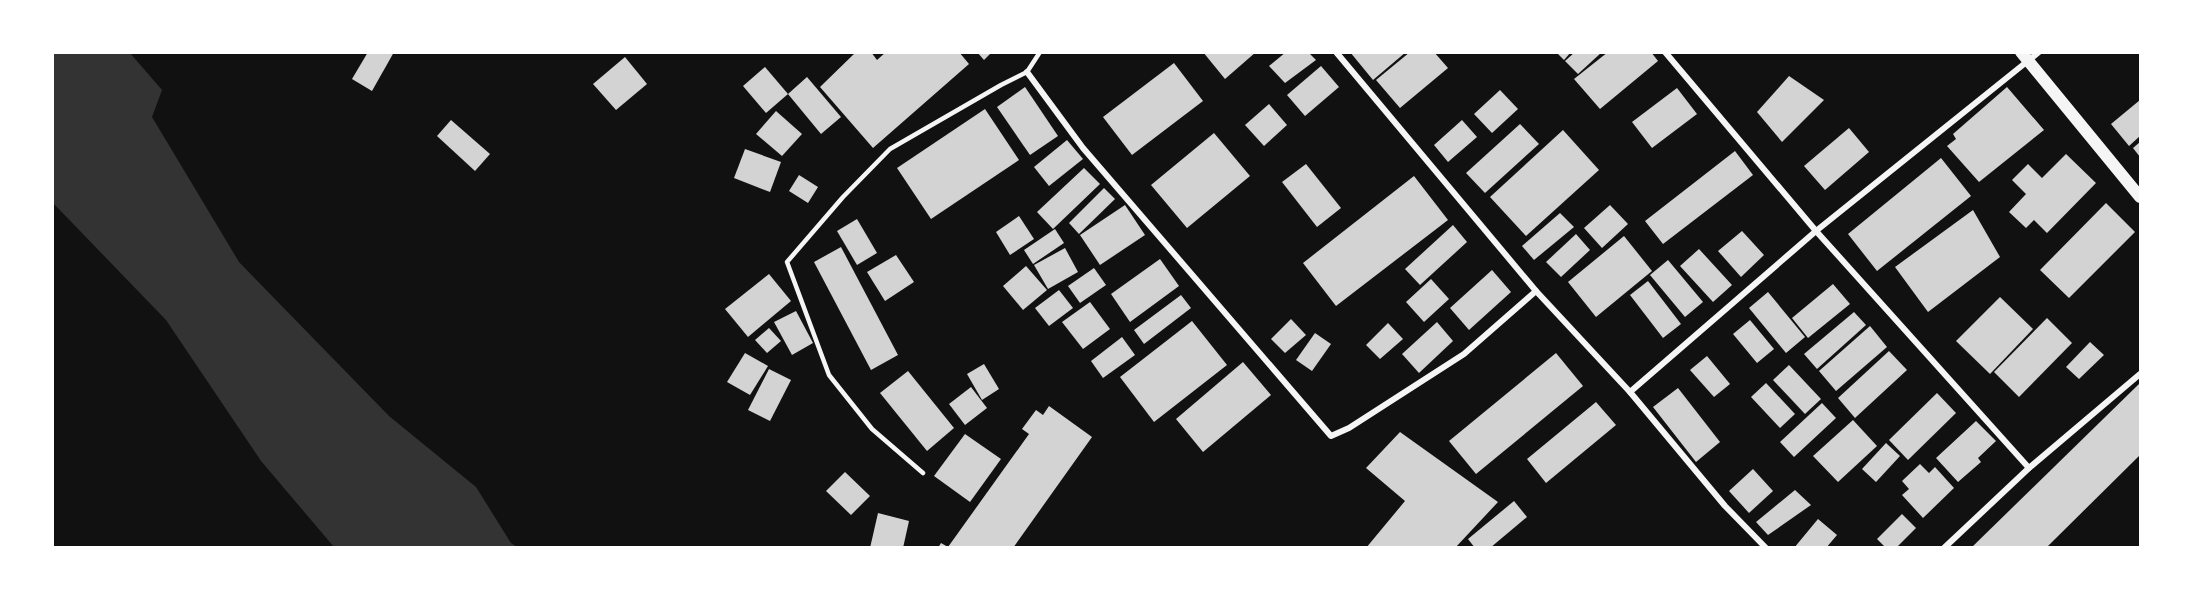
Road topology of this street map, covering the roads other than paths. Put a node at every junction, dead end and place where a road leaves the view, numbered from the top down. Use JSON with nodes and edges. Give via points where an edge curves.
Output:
{"nodes":[{"id":1,"x":1040,"y":52,"type":"edge"},
{"id":2,"x":1336,"y":52,"type":"edge"},
{"id":3,"x":1665,"y":52,"type":"edge"},
{"id":4,"x":2039,"y":52,"type":"edge"},
{"id":5,"x":2025,"y":57,"type":"edge"},
{"id":6,"x":1027,"y":72,"type":"junction"},
{"id":7,"x":2140,"y":197,"type":"edge"},
{"id":8,"x":1816,"y":231,"type":"junction"},
{"id":9,"x":1536,"y":291,"type":"junction"},
{"id":10,"x":2140,"y":374,"type":"edge"},
{"id":11,"x":1630,"y":392,"type":"junction"},
{"id":12,"x":2029,"y":468,"type":"junction"},
{"id":13,"x":923,"y":473,"type":"dead end"},
{"id":14,"x":1766,"y":548,"type":"edge"},
{"id":15,"x":1944,"y":548,"type":"edge"}],
"edges":[{"from":1,"to":6,"type":"lane"},
{"from":2,"to":9,"type":"street"},
{"from":3,"to":8,"type":"street"},
{"from":4,"to":5,"type":"street"},
{"from":5,"to":7,"type":"main road"},
{"from":5,"to":8,"type":"street"},
{"from":6,"to":9,"type":"street","via":[[1083,148],[1331,436],[1464,354]]},
{"from":6,"to":13,"type":"lane","via":[[890,149],[788,262],[829,375],[872,429]]},
{"from":8,"to":11,"type":"street"},
{"from":8,"to":12,"type":"street"},
{"from":9,"to":11,"type":"street"},
{"from":10,"to":12,"type":"street"},
{"from":11,"to":14,"type":"street","via":[[1725,506]]},
{"from":12,"to":15,"type":"street"}]}
